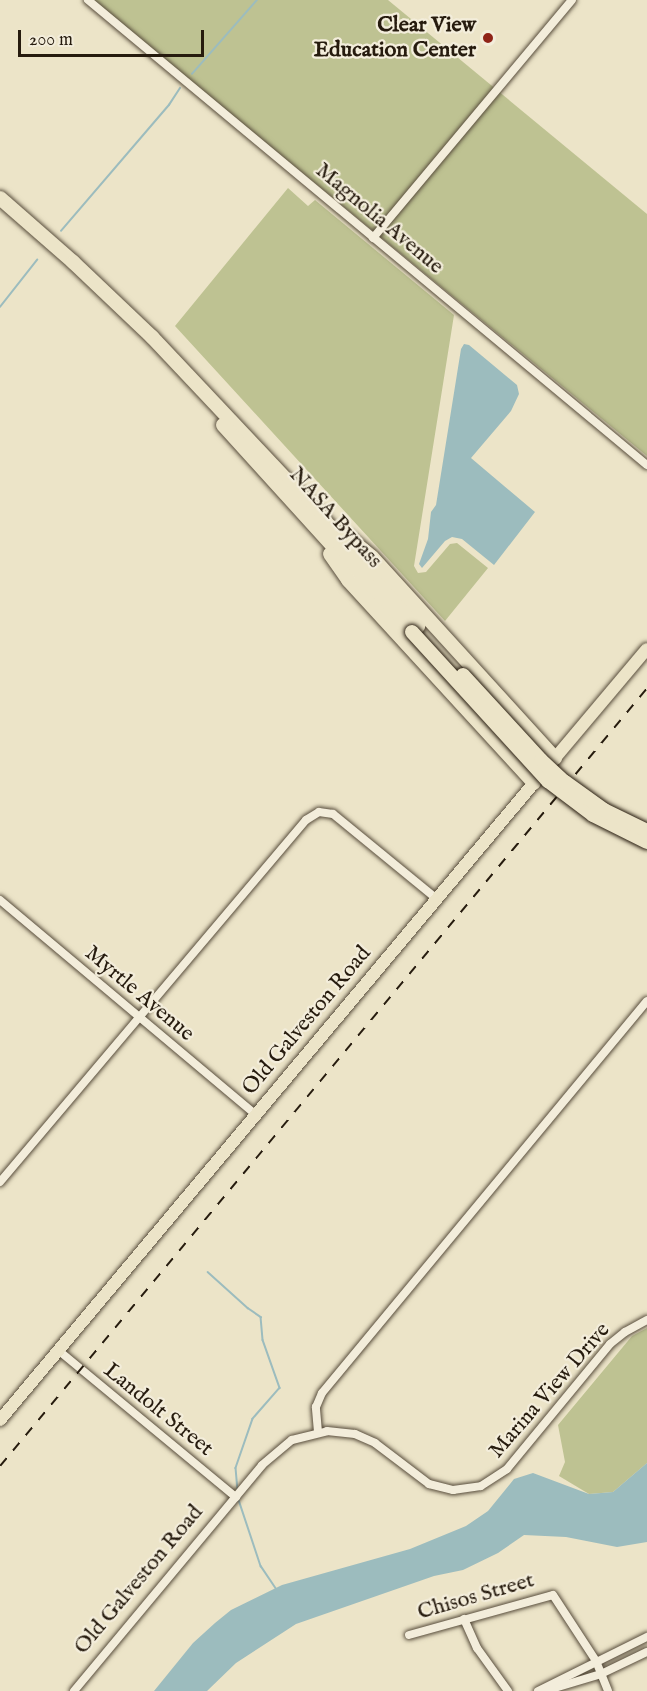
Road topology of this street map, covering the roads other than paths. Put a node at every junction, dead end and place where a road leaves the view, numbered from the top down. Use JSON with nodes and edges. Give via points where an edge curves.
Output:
{"nodes":[{"id":1,"x":87,"y":0,"type":"edge"},
{"id":2,"x":572,"y":0,"type":"edge"},
{"id":3,"x":0,"y":192,"type":"edge"},
{"id":4,"x":0,"y":198,"type":"edge"},
{"id":5,"x":0,"y":210,"type":"edge"},
{"id":6,"x":46,"y":238,"type":"junction"},
{"id":7,"x":374,"y":238,"type":"junction"},
{"id":8,"x":647,"y":465,"type":"edge"},
{"id":9,"x":310,"y":513,"type":"junction"},
{"id":10,"x":415,"y":629,"type":"junction"},
{"id":11,"x":647,"y":649,"type":"edge"},
{"id":12,"x":483,"y":678,"type":"junction"},
{"id":13,"x":460,"y":705,"type":"junction"},
{"id":14,"x":555,"y":758,"type":"junction"},
{"id":15,"x":534,"y":783,"type":"junction"},
{"id":16,"x":647,"y":831,"type":"edge"},
{"id":17,"x":647,"y":842,"type":"edge"},
{"id":18,"x":437,"y":899,"type":"junction"},
{"id":19,"x":0,"y":900,"type":"edge"},
{"id":20,"x":647,"y":1001,"type":"edge"},
{"id":21,"x":139,"y":1018,"type":"junction"},
{"id":22,"x":256,"y":1115,"type":"junction"},
{"id":23,"x":0,"y":1182,"type":"edge"},
{"id":24,"x":647,"y":1320,"type":"edge"},
{"id":25,"x":58,"y":1350,"type":"junction"},
{"id":26,"x":0,"y":1420,"type":"edge"},
{"id":27,"x":318,"y":1432,"type":"junction"},
{"id":28,"x":236,"y":1497,"type":"junction"},
{"id":29,"x":464,"y":1619,"type":"junction"},
{"id":30,"x":410,"y":1635,"type":"dead end"},
{"id":31,"x":647,"y":1637,"type":"edge"},
{"id":32,"x":647,"y":1652,"type":"edge"},
{"id":33,"x":596,"y":1661,"type":"junction"},
{"id":34,"x":601,"y":1674,"type":"junction"},
{"id":35,"x":74,"y":1691,"type":"edge"},
{"id":36,"x":508,"y":1691,"type":"edge"},
{"id":37,"x":538,"y":1691,"type":"edge"},
{"id":38,"x":543,"y":1691,"type":"edge"},
{"id":39,"x":608,"y":1691,"type":"edge"}],
"edges":[{"from":1,"to":7,"type":"street","name":"Magnolia Avenue"},
{"from":2,"to":7,"type":"street"},
{"from":3,"to":6,"type":"highway"},
{"from":4,"to":6,"type":"highway","name":"NASA Bypass"},
{"from":5,"to":9,"type":"highway","name":"NASA Bypass","via":[[146,344]]},
{"from":6,"to":9,"type":"highway","name":"NASA Bypass","via":[[159,344]]},
{"from":7,"to":8,"type":"street","name":"Magnolia Avenue"},
{"from":9,"to":10,"type":"highway","name":"NASA Bypass"},
{"from":9,"to":12,"type":"highway","via":[[372,557]]},
{"from":9,"to":13,"type":"highway","via":[[348,580]]},
{"from":10,"to":16,"type":"highway","name":"NASA Bypass","bridge":true,"via":[[554,772],[596,805]]},
{"from":10,"to":17,"type":"highway","name":"NASA Bypass","bridge":true,"via":[[548,781],[593,815]]},
{"from":11,"to":14,"type":"main road","name":"Old Galveston Road"},
{"from":12,"to":13,"type":"highway","via":[[483,691],[478,699]]},
{"from":12,"to":14,"type":"highway"},
{"from":13,"to":15,"type":"highway"},
{"from":14,"to":15,"type":"main road","name":"Old Galveston Road"},
{"from":15,"to":18,"type":"main road","name":"Old Galveston Road"},
{"from":18,"to":21,"type":"street","via":[[333,814],[319,812],[306,820]]},
{"from":18,"to":22,"type":"main road","name":"Old Galveston Road"},
{"from":19,"to":21,"type":"street","name":"Myrtle Avenue"},
{"from":20,"to":27,"type":"street","via":[[322,1393],[316,1407]]},
{"from":21,"to":22,"type":"street","name":"Myrtle Avenue"},
{"from":21,"to":23,"type":"street"},
{"from":22,"to":25,"type":"main road","name":"Old Galveston Road"},
{"from":24,"to":27,"type":"street","name":"Marina View Drive","via":[[610,1344],[507,1469],[481,1486],[461,1491],[436,1486],[420,1479],[364,1437]]},
{"from":25,"to":26,"type":"main road","name":"Old Galveston Road"},
{"from":25,"to":28,"type":"street","name":"Landolt Street"},
{"from":27,"to":28,"type":"street","name":"Marina View Drive","via":[[292,1440],[276,1451]]},
{"from":28,"to":35,"type":"street","name":"Old Galveston Road"},
{"from":29,"to":30,"type":"street","name":"Chisos Street"},
{"from":29,"to":33,"type":"street","name":"Chisos Street","via":[[553,1595]]},
{"from":29,"to":36,"type":"street","via":[[477,1648]]},
{"from":31,"to":33,"type":"street"},
{"from":32,"to":34,"type":"street"},
{"from":33,"to":34,"type":"street"},
{"from":33,"to":37,"type":"street"},
{"from":34,"to":38,"type":"street"},
{"from":34,"to":39,"type":"street"}]}
